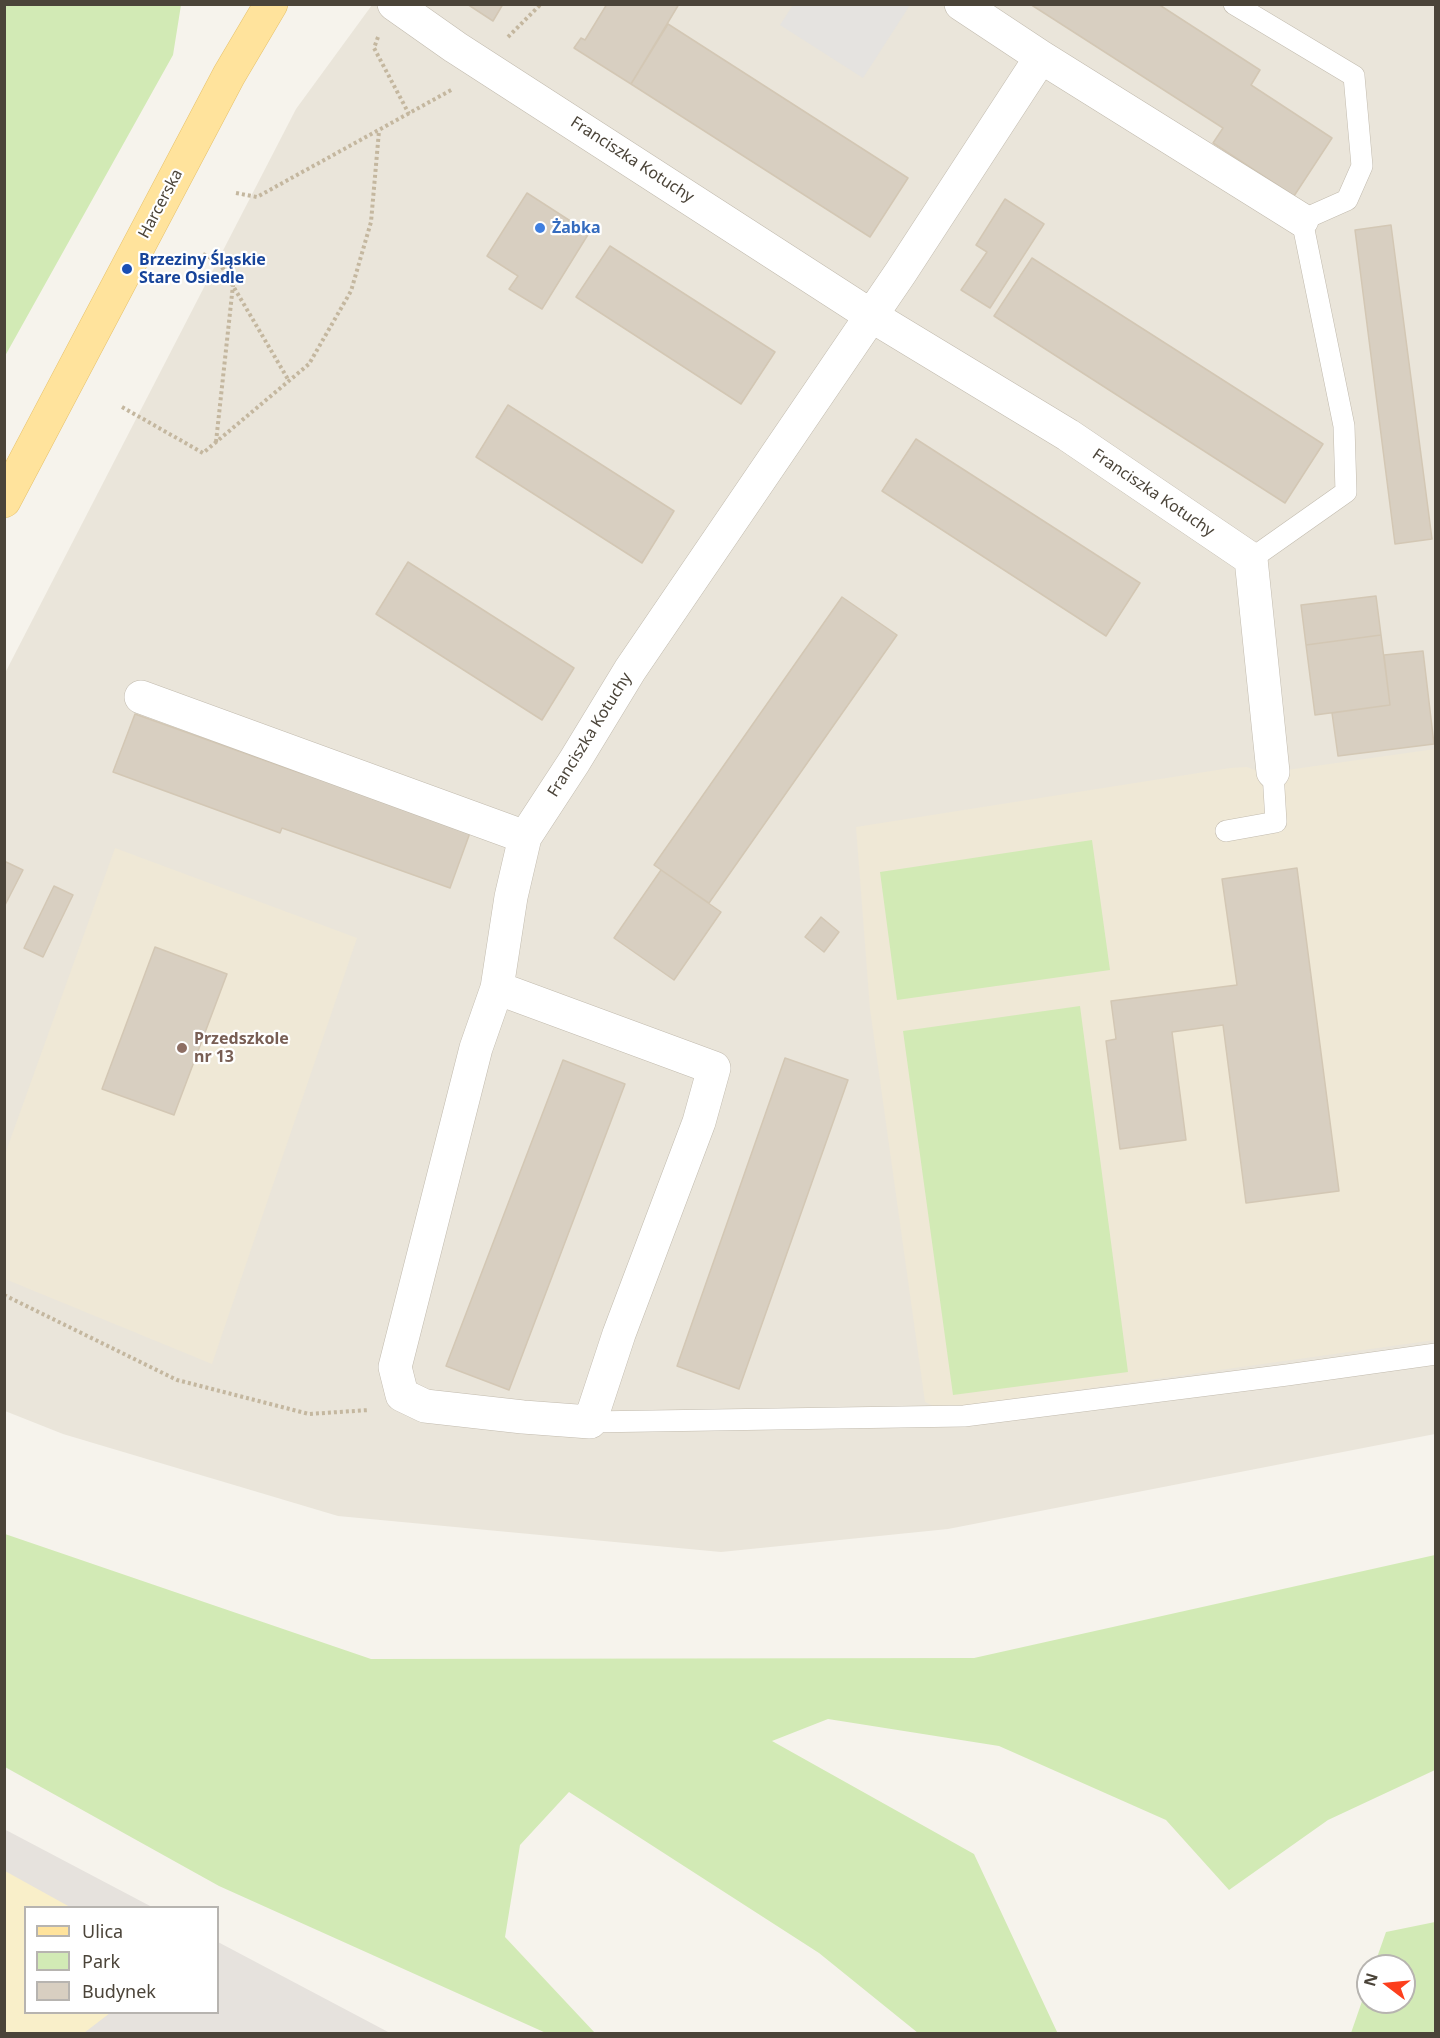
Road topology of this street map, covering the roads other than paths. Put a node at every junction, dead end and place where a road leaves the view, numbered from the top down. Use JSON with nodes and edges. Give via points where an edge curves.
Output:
{"nodes":[{"id":1,"x":271,"y":4,"type":"edge"},
{"id":2,"x":961,"y":4,"type":"edge"},
{"id":3,"x":1234,"y":4,"type":"edge"},
{"id":4,"x":387,"y":17,"type":"edge"},
{"id":5,"x":1041,"y":57,"type":"junction"},
{"id":6,"x":1302,"y":220,"type":"junction"},
{"id":7,"x":870,"y":315,"type":"junction"},
{"id":8,"x":4,"y":501,"type":"edge"},
{"id":9,"x":1251,"y":560,"type":"junction"},
{"id":10,"x":141,"y":698,"type":"dead end"},
{"id":11,"x":1273,"y":772,"type":"joint"},
{"id":12,"x":1226,"y":831,"type":"dead end"},
{"id":13,"x":525,"y":837,"type":"junction"},
{"id":14,"x":497,"y":988,"type":"junction"},
{"id":15,"x":1436,"y":1354,"type":"edge"},
{"id":16,"x":590,"y":1422,"type":"junction"}],
"edges":[{"from":1,"to":8,"type":"main road","name":"Harcerska","via":[[229,75]]},
{"from":2,"to":5,"type":"street"},
{"from":3,"to":6,"type":"lane","via":[[1354,76],[1362,166],[1347,200]]},
{"from":4,"to":7,"type":"street","name":"Franciszka Kotuchy"},
{"from":5,"to":6,"type":"street"},
{"from":5,"to":7,"type":"street","name":"Franciszka Kotuchy"},
{"from":6,"to":9,"type":"lane","via":[[1344,426],[1346,492]]},
{"from":7,"to":9,"type":"street","name":"Franciszka Kotuchy","via":[[1068,435]]},
{"from":7,"to":13,"type":"street","name":"Franciszka Kotuchy","via":[[630,670]]},
{"from":9,"to":11,"type":"street"},
{"from":10,"to":13,"type":"street"},
{"from":11,"to":12,"type":"lane","via":[[1275,822]]},
{"from":13,"to":14,"type":"street","name":"Franciszka Kotuchy"},
{"from":14,"to":16,"type":"street","via":[[714,1068],[699,1122]]},
{"from":14,"to":16,"type":"street","name":"Franciszka Kotuchy","via":[[476,1048],[395,1367],[402,1395],[425,1406]]},
{"from":15,"to":16,"type":"lane","via":[[964,1416]]}]}
